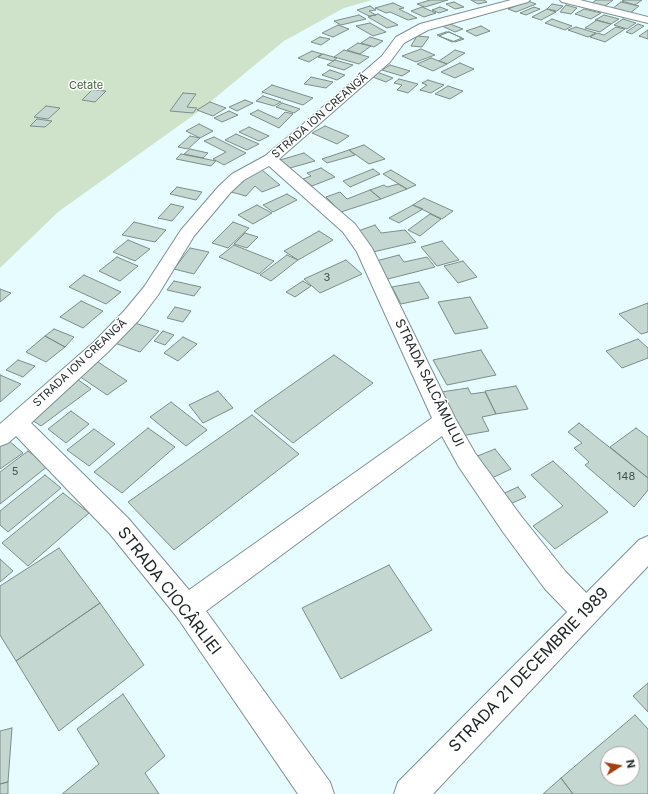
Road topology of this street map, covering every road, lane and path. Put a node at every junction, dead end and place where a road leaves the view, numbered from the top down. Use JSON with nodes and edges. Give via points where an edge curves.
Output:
{"nodes":[{"id":1,"x":524,"y":0,"type":"edge"},
{"id":2,"x":566,"y":0,"type":"edge"},
{"id":3,"x":648,"y":20,"type":"edge"},
{"id":4,"x":270,"y":159,"type":"junction"},
{"id":5,"x":445,"y":421,"type":"junction"},
{"id":6,"x":8,"y":430,"type":"edge"},
{"id":7,"x":648,"y":548,"type":"edge"},
{"id":8,"x":188,"y":608,"type":"junction"},
{"id":9,"x":586,"y":612,"type":"junction"},
{"id":10,"x":318,"y":794,"type":"edge"},
{"id":11,"x":410,"y":794,"type":"edge"}],
"edges":[{"from":1,"to":4,"type":"street","name":"STRADA ION CREANGĂ","via":[[424,26],[412,32],[400,40],[382,63]]},
{"from":2,"to":3,"type":"street"},
{"from":4,"to":5,"type":"street","name":"STRADA SALCÂMULUI","via":[[349,228],[366,252]]},
{"from":4,"to":6,"type":"street","name":"STRADA ION CREANGĂ","via":[[238,177],[225,189],[187,234],[151,291],[132,315],[101,347]]},
{"from":5,"to":8,"type":"street"},
{"from":5,"to":9,"type":"street","name":"STRADA SALCÂMULUI","via":[[467,460],[512,524],[555,580]]},
{"from":6,"to":8,"type":"street","name":"STRADA CIOCÂRLIEI","via":[[119,526]]},
{"from":7,"to":9,"type":"street","name":"STRADA 21 DECEMBRIE 1989"},
{"from":8,"to":10,"type":"street","name":"STRADA CIOCÂRLIEI"},
{"from":9,"to":11,"type":"street","name":"STRADA 21 DECEMBRIE 1989"}]}
